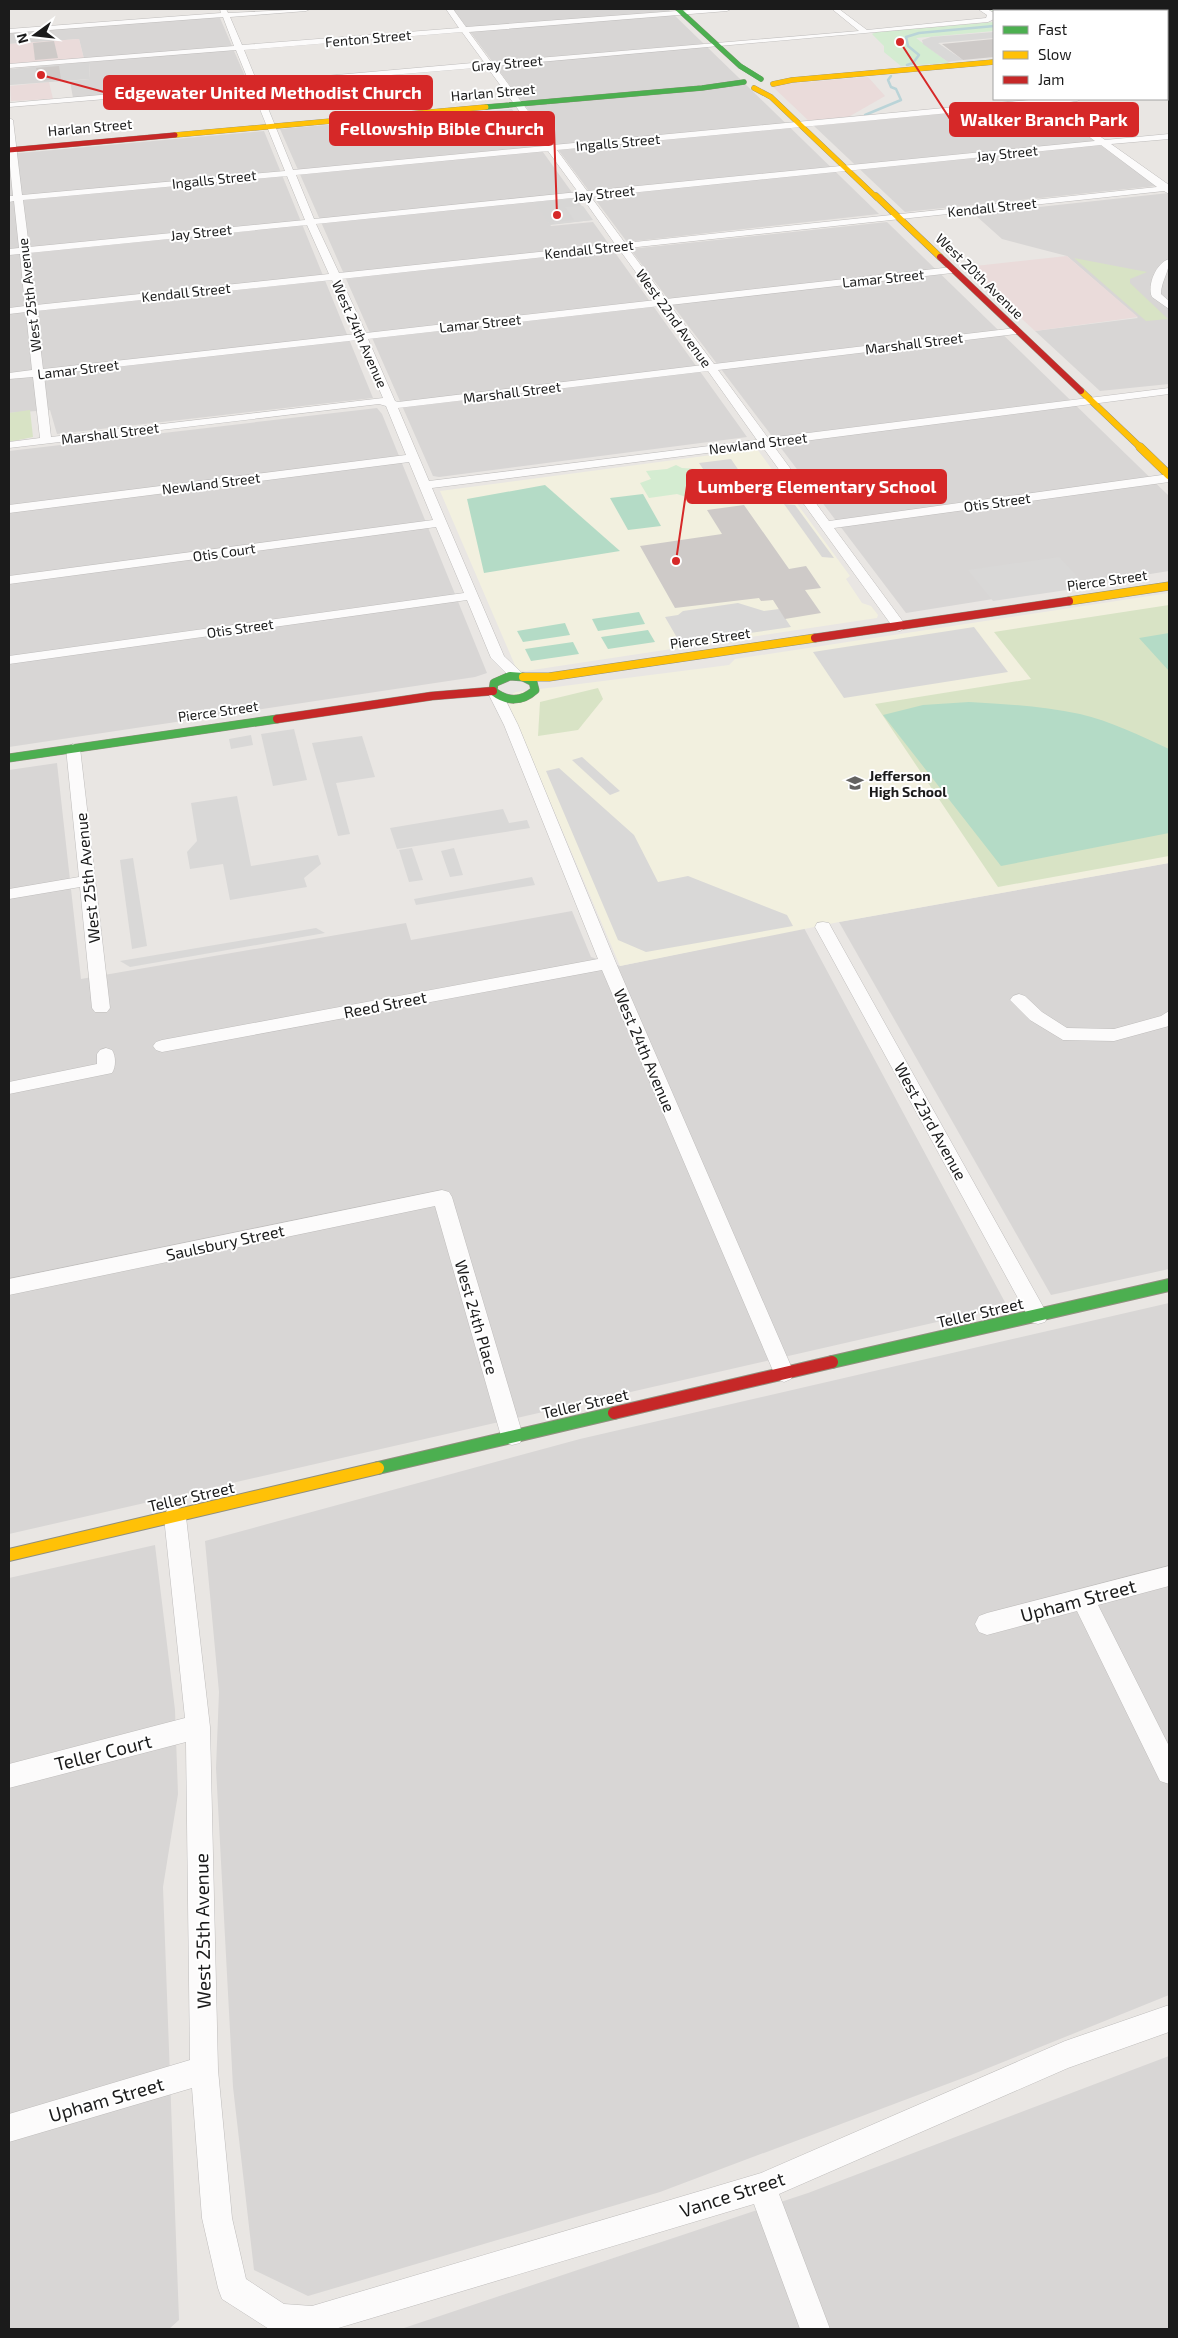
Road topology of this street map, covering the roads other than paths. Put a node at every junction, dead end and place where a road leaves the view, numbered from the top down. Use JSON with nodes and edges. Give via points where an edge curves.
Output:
{"nodes":[{"id":1,"x":306,"y":9,"type":"edge"},
{"id":2,"x":449,"y":9,"type":"edge"},
{"id":3,"x":727,"y":9,"type":"edge"},
{"id":4,"x":835,"y":9,"type":"edge"},
{"id":5,"x":982,"y":9,"type":"edge"},
{"id":6,"x":680,"y":11,"type":"edge"},
{"id":7,"x":224,"y":12,"type":"edge"},
{"id":8,"x":465,"y":30,"type":"junction"},
{"id":9,"x":9,"y":31,"type":"edge"},
{"id":10,"x":864,"y":31,"type":"junction"},
{"id":11,"x":716,"y":45,"type":"junction"},
{"id":12,"x":240,"y":48,"type":"junction"},
{"id":13,"x":993,"y":63,"type":"edge"},
{"id":14,"x":490,"y":64,"type":"junction"},
{"id":15,"x":9,"y":66,"type":"edge"},
{"id":16,"x":254,"y":84,"type":"junction"},
{"id":17,"x":759,"y":85,"type":"junction"},
{"id":18,"x":1044,"y":100,"type":"edge"},
{"id":19,"x":518,"y":104,"type":"junction"},
{"id":20,"x":9,"y":105,"type":"edge"},
{"id":21,"x":9,"y":120,"type":"edge"},
{"id":22,"x":800,"y":125,"type":"junction"},
{"id":23,"x":272,"y":126,"type":"junction"},
{"id":24,"x":1169,"y":136,"type":"edge"},
{"id":25,"x":1104,"y":143,"type":"junction"},
{"id":26,"x":551,"y":148,"type":"junction"},
{"id":27,"x":10,"y":150,"type":"edge"},
{"id":28,"x":846,"y":168,"type":"junction"},
{"id":29,"x":292,"y":172,"type":"junction"},
{"id":30,"x":1168,"y":189,"type":"edge"},
{"id":31,"x":586,"y":194,"type":"junction"},
{"id":32,"x":13,"y":199,"type":"edge"},
{"id":33,"x":896,"y":217,"type":"junction"},
{"id":34,"x":310,"y":221,"type":"junction"},
{"id":35,"x":622,"y":245,"type":"junction"},
{"id":36,"x":24,"y":250,"type":"junction"},
{"id":37,"x":9,"y":252,"type":"edge"},
{"id":38,"x":1169,"y":262,"type":"edge"},
{"id":39,"x":952,"y":270,"type":"junction"},
{"id":40,"x":334,"y":276,"type":"junction"},
{"id":41,"x":662,"y":303,"type":"junction"},
{"id":42,"x":1169,"y":306,"type":"edge"},
{"id":43,"x":30,"y":308,"type":"junction"},
{"id":44,"x":9,"y":311,"type":"edge"},
{"id":45,"x":1016,"y":331,"type":"junction"},
{"id":46,"x":362,"y":336,"type":"junction"},
{"id":47,"x":710,"y":368,"type":"junction"},
{"id":48,"x":38,"y":373,"type":"junction"},
{"id":49,"x":9,"y":376,"type":"edge"},
{"id":50,"x":1169,"y":391,"type":"edge"},
{"id":51,"x":1090,"y":400,"type":"junction"},
{"id":52,"x":391,"y":404,"type":"junction"},
{"id":53,"x":46,"y":440,"type":"junction"},
{"id":54,"x":766,"y":442,"type":"junction"},
{"id":55,"x":9,"y":445,"type":"edge"},
{"id":56,"x":412,"y":458,"type":"junction"},
{"id":57,"x":1169,"y":477,"type":"edge"},
{"id":58,"x":425,"y":485,"type":"junction"},
{"id":59,"x":9,"y":509,"type":"edge"},
{"id":60,"x":440,"y":523,"type":"junction"},
{"id":61,"x":826,"y":525,"type":"junction"},
{"id":62,"x":9,"y":580,"type":"edge"},
{"id":63,"x":1169,"y":586,"type":"edge"},
{"id":64,"x":471,"y":596,"type":"junction"},
{"id":65,"x":900,"y":627,"type":"junction"},
{"id":66,"x":9,"y":660,"type":"edge"},
{"id":67,"x":510,"y":677,"type":"junction"},
{"id":68,"x":535,"y":690,"type":"junction"},
{"id":69,"x":494,"y":693,"type":"junction"},
{"id":70,"x":432,"y":696,"type":"junction"},
{"id":71,"x":522,"y":699,"type":"junction"},
{"id":72,"x":511,"y":725,"type":"junction"},
{"id":73,"x":73,"y":748,"type":"junction"},
{"id":74,"x":9,"y":758,"type":"edge"},
{"id":75,"x":88,"y":881,"type":"junction"},
{"id":76,"x":9,"y":894,"type":"edge"},
{"id":77,"x":823,"y":927,"type":"dead end"},
{"id":78,"x":608,"y":963,"type":"junction"},
{"id":79,"x":1019,"y":1000,"type":"dead end"},
{"id":80,"x":102,"y":1008,"type":"dead end"},
{"id":81,"x":1169,"y":1017,"type":"edge"},
{"id":82,"x":162,"y":1046,"type":"dead end"},
{"id":83,"x":106,"y":1062,"type":"dead end"},
{"id":84,"x":9,"y":1088,"type":"edge"},
{"id":85,"x":442,"y":1197,"type":"joint"},
{"id":86,"x":1169,"y":1286,"type":"edge"},
{"id":87,"x":9,"y":1288,"type":"edge"},
{"id":88,"x":1038,"y":1316,"type":"junction"},
{"id":89,"x":784,"y":1373,"type":"junction"},
{"id":90,"x":512,"y":1436,"type":"junction"},
{"id":91,"x":174,"y":1517,"type":"junction"},
{"id":92,"x":9,"y":1555,"type":"edge"},
{"id":93,"x":1169,"y":1576,"type":"edge"},
{"id":94,"x":1083,"y":1599,"type":"junction"},
{"id":95,"x":987,"y":1624,"type":"dead end"},
{"id":96,"x":198,"y":1727,"type":"junction"},
{"id":97,"x":1169,"y":1772,"type":"edge"},
{"id":98,"x":9,"y":1776,"type":"edge"},
{"id":99,"x":1169,"y":2018,"type":"edge"},
{"id":100,"x":204,"y":2070,"type":"junction"},
{"id":101,"x":9,"y":2128,"type":"edge"},
{"id":102,"x":762,"y":2187,"type":"junction"},
{"id":103,"x":280,"y":2319,"type":"joint"},
{"id":104,"x":815,"y":2329,"type":"edge"}],
"edges":[{"from":1,"to":7,"type":"street"},
{"from":2,"to":8,"type":"street","name":"West 22nd Avenue"},
{"from":3,"to":6,"type":"street","name":"Fenton Street"},
{"from":4,"to":10,"type":"street"},
{"from":5,"to":10,"type":"street","name":"Gray Street","via":[[991,14],[988,20]]},
{"from":6,"to":8,"type":"street","name":"Fenton Street"},
{"from":6,"to":11,"type":"street","name":"West 20th Avenue"},
{"from":7,"to":9,"type":"street"},
{"from":7,"to":12,"type":"street","name":"West 24th Avenue"},
{"from":8,"to":12,"type":"street","name":"Fenton Street"},
{"from":8,"to":14,"type":"street","name":"West 22nd Avenue"},
{"from":10,"to":11,"type":"street","name":"Gray Street"},
{"from":11,"to":14,"type":"street","name":"Gray Street"},
{"from":11,"to":17,"type":"street","name":"West 20th Avenue"},
{"from":12,"to":15,"type":"street","name":"Fenton Street"},
{"from":12,"to":16,"type":"street","name":"West 24th Avenue"},
{"from":13,"to":17,"type":"street","name":"Harlan Street"},
{"from":14,"to":16,"type":"street","name":"Gray Street"},
{"from":14,"to":19,"type":"street","name":"West 22nd Avenue"},
{"from":16,"to":20,"type":"street","name":"Gray Street"},
{"from":16,"to":23,"type":"street","name":"West 24th Avenue"},
{"from":17,"to":19,"type":"street","name":"Harlan Street"},
{"from":17,"to":22,"type":"street","name":"West 20th Avenue"},
{"from":18,"to":22,"type":"street","name":"Ingalls Street"},
{"from":18,"to":25,"type":"street"},
{"from":19,"to":23,"type":"street","name":"Harlan Street"},
{"from":19,"to":26,"type":"street","name":"West 22nd Avenue"},
{"from":21,"to":27,"type":"street","name":"West 25th Avenue"},
{"from":22,"to":26,"type":"street","name":"Ingalls Street"},
{"from":22,"to":28,"type":"street","name":"West 20th Avenue"},
{"from":23,"to":27,"type":"street","name":"Harlan Street"},
{"from":23,"to":29,"type":"street","name":"West 24th Avenue"},
{"from":24,"to":25,"type":"street","name":"Jay Street"},
{"from":25,"to":28,"type":"street","name":"Jay Street"},
{"from":25,"to":30,"type":"street"},
{"from":26,"to":29,"type":"street","name":"Ingalls Street"},
{"from":26,"to":31,"type":"street","name":"West 22nd Avenue"},
{"from":27,"to":32,"type":"street","name":"West 25th Avenue"},
{"from":28,"to":31,"type":"street","name":"Jay Street"},
{"from":28,"to":33,"type":"street","name":"West 20th Avenue"},
{"from":29,"to":32,"type":"street","name":"Ingalls Street"},
{"from":29,"to":34,"type":"street","name":"West 24th Avenue"},
{"from":30,"to":33,"type":"street","name":"Kendall Street"},
{"from":31,"to":34,"type":"street","name":"Jay Street"},
{"from":31,"to":35,"type":"street","name":"West 22nd Avenue"},
{"from":32,"to":36,"type":"street","name":"West 25th Avenue"},
{"from":33,"to":35,"type":"street","name":"Kendall Street"},
{"from":33,"to":39,"type":"street","name":"West 20th Avenue"},
{"from":34,"to":36,"type":"street","name":"Jay Street"},
{"from":34,"to":40,"type":"street","name":"West 24th Avenue"},
{"from":35,"to":40,"type":"street","name":"Kendall Street"},
{"from":35,"to":41,"type":"street","name":"West 22nd Avenue"},
{"from":36,"to":37,"type":"street","name":"Jay Street"},
{"from":36,"to":43,"type":"street","name":"West 25th Avenue"},
{"from":38,"to":42,"type":"street","via":[[1155,282],[1156,295]]},
{"from":39,"to":41,"type":"street","name":"Lamar Street"},
{"from":39,"to":45,"type":"street","name":"West 20th Avenue"},
{"from":40,"to":43,"type":"street","name":"Kendall Street"},
{"from":40,"to":46,"type":"street","name":"West 24th Avenue"},
{"from":41,"to":46,"type":"street","name":"Lamar Street"},
{"from":41,"to":47,"type":"street","name":"West 22nd Avenue"},
{"from":43,"to":44,"type":"street","name":"Kendall Street"},
{"from":43,"to":48,"type":"street","name":"West 25th Avenue"},
{"from":45,"to":47,"type":"street","name":"Marshall Street"},
{"from":45,"to":51,"type":"street","name":"West 20th Avenue"},
{"from":46,"to":48,"type":"street","name":"Lamar Street"},
{"from":46,"to":52,"type":"street","name":"West 24th Avenue"},
{"from":47,"to":52,"type":"street","name":"Marshall Street"},
{"from":47,"to":54,"type":"street","name":"West 22nd Avenue"},
{"from":48,"to":49,"type":"street","name":"Lamar Street"},
{"from":48,"to":53,"type":"street","name":"West 25th Avenue"},
{"from":50,"to":51,"type":"street","name":"Newland Street"},
{"from":51,"to":54,"type":"street","name":"Newland Street"},
{"from":51,"to":57,"type":"street","name":"West 20th Avenue"},
{"from":52,"to":53,"type":"street","name":"Marshall Street","via":[[379,401]]},
{"from":52,"to":56,"type":"street","name":"West 24th Avenue"},
{"from":53,"to":55,"type":"street","name":"Marshall Street"},
{"from":54,"to":58,"type":"street","name":"Newland Street"},
{"from":54,"to":61,"type":"street","name":"West 22nd Avenue"},
{"from":56,"to":58,"type":"street","name":"West 24th Avenue"},
{"from":56,"to":59,"type":"street","name":"Newland Street"},
{"from":57,"to":61,"type":"street","name":"Otis Street"},
{"from":58,"to":60,"type":"street","name":"West 24th Avenue"},
{"from":60,"to":62,"type":"street","name":"Otis Court"},
{"from":60,"to":64,"type":"street","name":"West 24th Avenue"},
{"from":61,"to":65,"type":"street","name":"West 22nd Avenue"},
{"from":63,"to":65,"type":"street","name":"Pierce Street"},
{"from":64,"to":66,"type":"street","name":"Otis Street"},
{"from":64,"to":67,"type":"street","name":"West 24th Avenue","via":[[498,658],[497,667]]},
{"from":65,"to":67,"type":"street","name":"Pierce Street","via":[[887,626],[549,677]]},
{"from":65,"to":68,"type":"street","name":"Pierce Street","via":[[892,632]]},
{"from":67,"to":68,"type":"street","via":[[533,682]]},
{"from":67,"to":69,"type":"street","via":[[494,684]]},
{"from":67,"to":70,"type":"street","name":"Pierce Street"},
{"from":68,"to":71,"type":"street"},
{"from":69,"to":70,"type":"street","name":"Pierce Street"},
{"from":69,"to":71,"type":"street","name":"Pierce Street","via":[[507,700]]},
{"from":69,"to":72,"type":"street","name":"West 24th Avenue"},
{"from":70,"to":73,"type":"street","name":"Pierce Street"},
{"from":71,"to":72,"type":"street"},
{"from":72,"to":78,"type":"street","name":"West 24th Avenue"},
{"from":73,"to":74,"type":"street","name":"Pierce Street"},
{"from":73,"to":75,"type":"street","name":"West 25th Avenue"},
{"from":75,"to":76,"type":"street"},
{"from":75,"to":80,"type":"street","name":"West 25th Avenue"},
{"from":77,"to":88,"type":"street","name":"West 23rd Avenue"},
{"from":78,"to":82,"type":"street","name":"Reed Street"},
{"from":78,"to":89,"type":"street","name":"West 24th Avenue"},
{"from":79,"to":81,"type":"street","via":[[1063,1034],[1114,1035],[1168,1020]]},
{"from":83,"to":84,"type":"street"},
{"from":85,"to":87,"type":"street","name":"Saulsbury Street"},
{"from":85,"to":90,"type":"street","name":"West 24th Place"},
{"from":86,"to":88,"type":"street","name":"Teller Street"},
{"from":88,"to":89,"type":"street","name":"Teller Street"},
{"from":89,"to":90,"type":"street","name":"Teller Street"},
{"from":90,"to":91,"type":"street","name":"Teller Street"},
{"from":91,"to":92,"type":"street","name":"Teller Street"},
{"from":91,"to":96,"type":"street","name":"West 25th Avenue"},
{"from":93,"to":94,"type":"street","name":"Upham Street"},
{"from":94,"to":95,"type":"street","name":"Upham Street"},
{"from":94,"to":97,"type":"street"},
{"from":96,"to":98,"type":"street","name":"Teller Court"},
{"from":96,"to":100,"type":"street","name":"West 25th Avenue"},
{"from":99,"to":102,"type":"street","name":"Vance Street","via":[[1065,2055]]},
{"from":100,"to":101,"type":"street","name":"Upham Street"},
{"from":100,"to":103,"type":"street","name":"West 25th Avenue","via":[[217,2218],[233,2288]]},
{"from":102,"to":103,"type":"street","name":"Vance Street","via":[[312,2321]]},
{"from":102,"to":104,"type":"street"}]}
